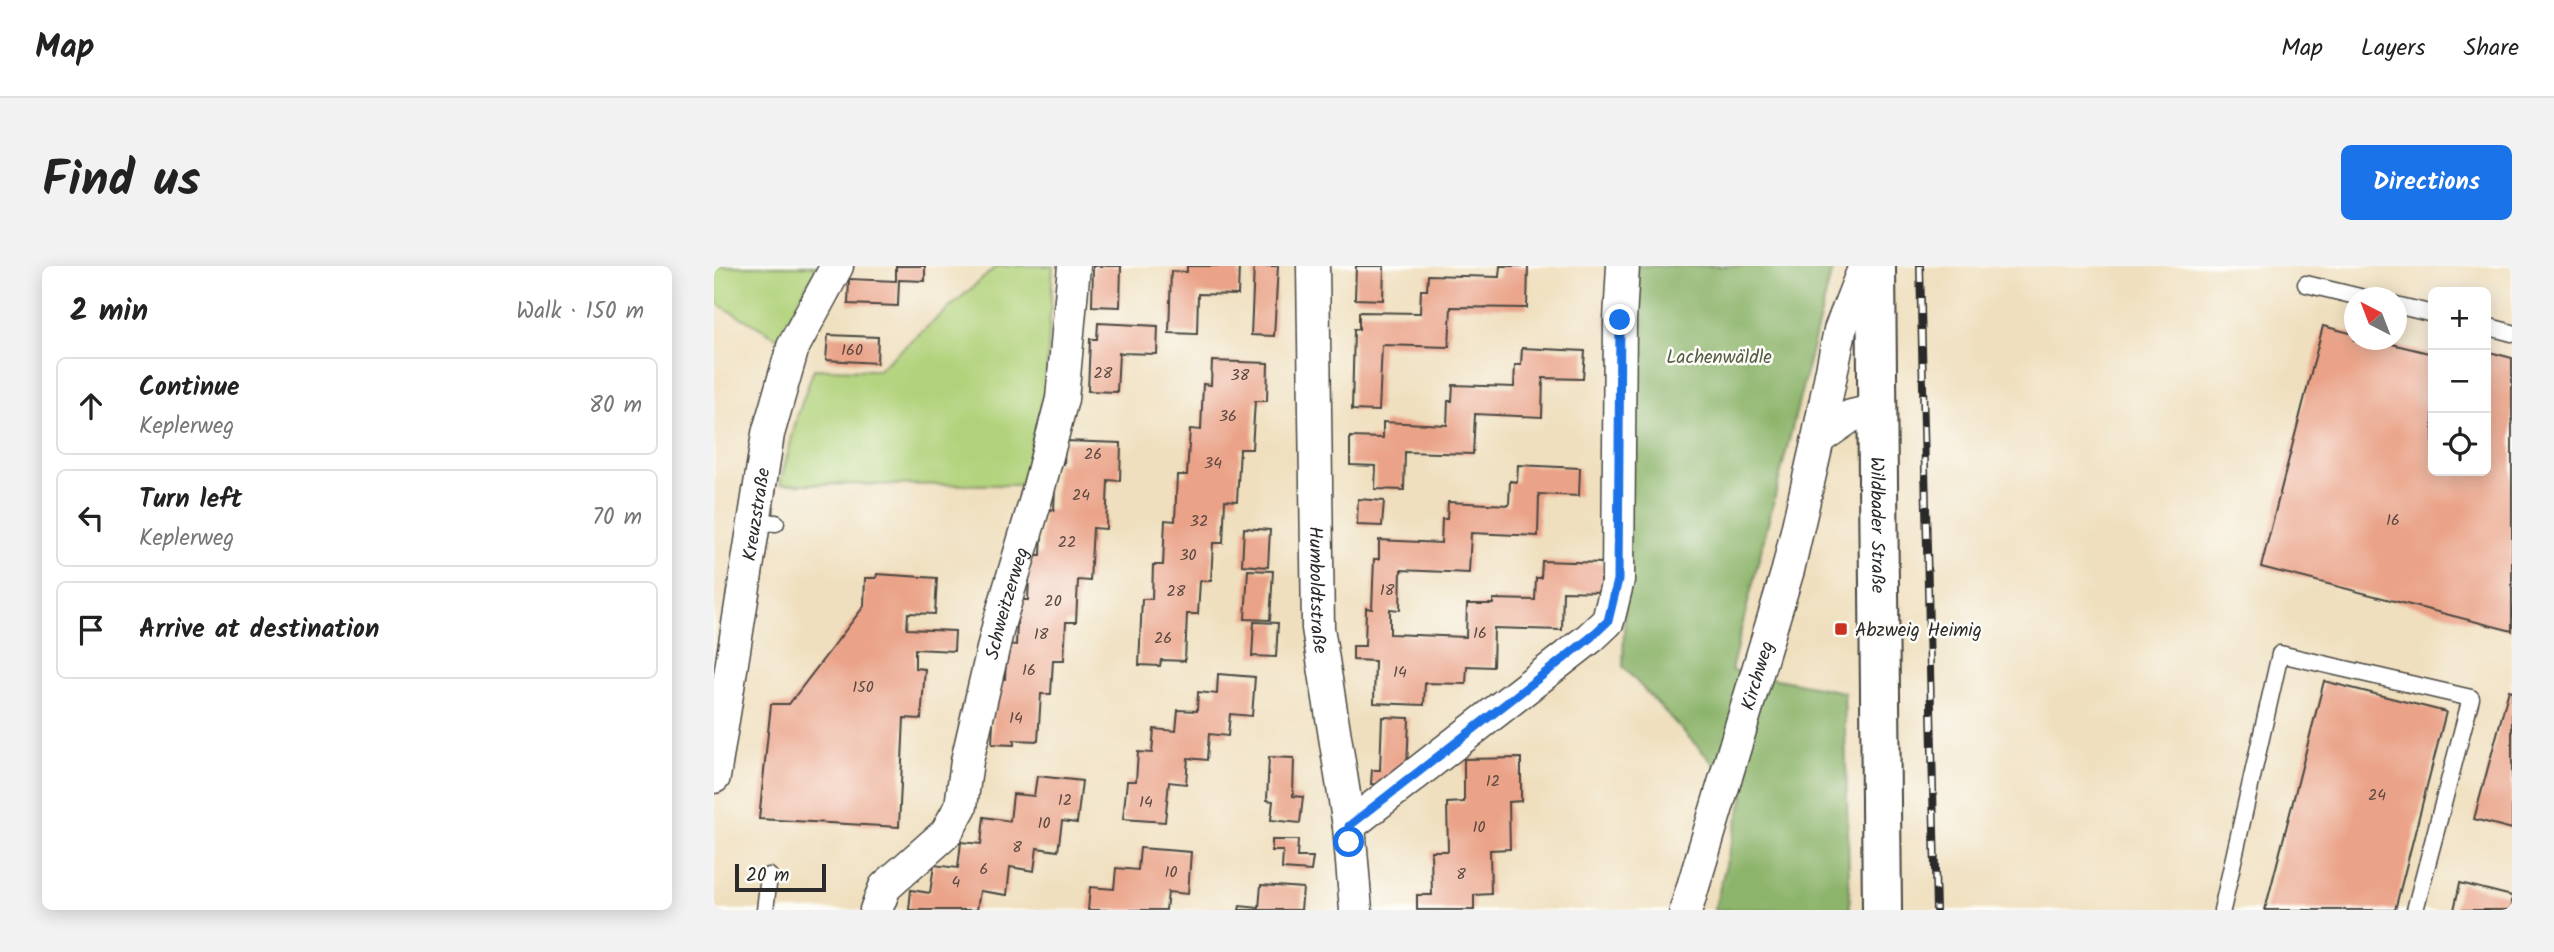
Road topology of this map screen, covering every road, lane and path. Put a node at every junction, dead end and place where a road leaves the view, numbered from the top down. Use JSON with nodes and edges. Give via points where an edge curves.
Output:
{"nodes":[{"id":1,"x":837,"y":266,"type":"edge"},
{"id":2,"x":1074,"y":266,"type":"edge"},
{"id":3,"x":1312,"y":266,"type":"edge"},
{"id":4,"x":1623,"y":266,"type":"edge"},
{"id":5,"x":1865,"y":266,"type":"edge"},
{"id":6,"x":1876,"y":266,"type":"edge"},
{"id":7,"x":2306,"y":284,"type":"dead end"},
{"id":8,"x":2344,"y":293,"type":"edge"},
{"id":9,"x":2407,"y":308,"type":"edge"},
{"id":10,"x":2428,"y":313,"type":"edge"},
{"id":11,"x":2491,"y":327,"type":"edge"},
{"id":12,"x":2512,"y":333,"type":"edge"},
{"id":13,"x":1877,"y":410,"type":"junction"},
{"id":14,"x":1818,"y":439,"type":"junction"},
{"id":15,"x":714,"y":777,"type":"edge"},
{"id":16,"x":1349,"y":826,"type":"junction"},
{"id":17,"x":769,"y":876,"type":"dead end"},
{"id":18,"x":765,"y":910,"type":"edge"},
{"id":19,"x":876,"y":910,"type":"edge"},
{"id":20,"x":1356,"y":910,"type":"edge"},
{"id":21,"x":1686,"y":910,"type":"edge"},
{"id":22,"x":1882,"y":910,"type":"edge"},
{"id":23,"x":2222,"y":910,"type":"edge"},
{"id":24,"x":2415,"y":910,"type":"edge"}],
"edges":[{"from":1,"to":15,"type":"street","name":"Kreuzstraße","via":[[793,347],[768,434],[765,523]]},
{"from":2,"to":19,"type":"street","name":"Schweitzerweg","via":[[1062,399],[999,624],[961,806],[946,833],[885,887]]},
{"from":3,"to":16,"type":"street","name":"Humboldtstraße","via":[[1318,628]]},
{"from":4,"to":16,"type":"street","via":[[1618,580],[1608,621]]},
{"from":5,"to":14,"type":"street","name":"Kirchweg","via":[[1840,330]]},
{"from":6,"to":13,"type":"main road","name":"Wildbader Straße"},
{"from":7,"to":8,"type":"lane"},
{"from":9,"to":10,"type":"lane"},
{"from":11,"to":12,"type":"lane"},
{"from":13,"to":14,"type":"street","via":[[1851,416]]},
{"from":13,"to":22,"type":"main road","name":"Wildbader Straße"},
{"from":14,"to":21,"type":"street","name":"Kirchweg","via":[[1788,570]]},
{"from":16,"to":20,"type":"street","name":"Humboldtstraße"},
{"from":17,"to":18,"type":"lane"},
{"from":23,"to":24,"type":"lane","via":[[2280,654],[2471,698]]}]}
